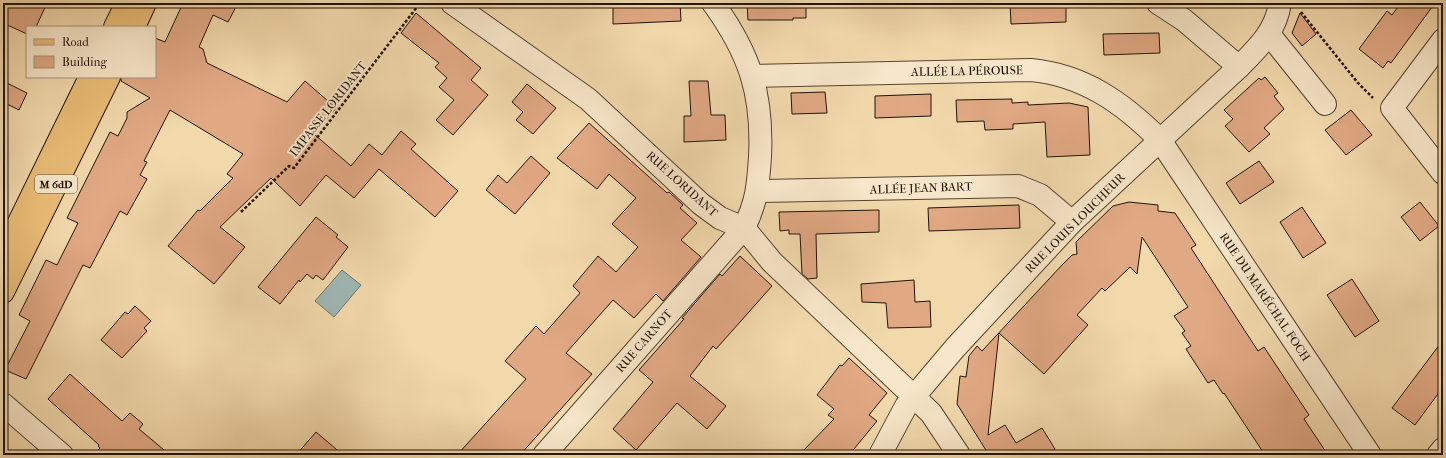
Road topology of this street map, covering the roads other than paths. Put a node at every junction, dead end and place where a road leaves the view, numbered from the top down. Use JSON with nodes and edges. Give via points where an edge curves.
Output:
{"nodes":[{"id":1,"x":127,"y":3,"type":"edge"},
{"id":2,"x":146,"y":3,"type":"edge"},
{"id":3,"x":452,"y":3,"type":"edge"},
{"id":4,"x":713,"y":3,"type":"edge"},
{"id":5,"x":1158,"y":3,"type":"edge"},
{"id":6,"x":1288,"y":6,"type":"edge"},
{"id":7,"x":116,"y":26,"type":"edge"},
{"id":8,"x":134,"y":26,"type":"edge"},
{"id":9,"x":1269,"y":34,"type":"junction"},
{"id":10,"x":1443,"y":40,"type":"edge"},
{"id":11,"x":1239,"y":67,"type":"junction"},
{"id":12,"x":752,"y":76,"type":"junction"},
{"id":13,"x":90,"y":78,"type":"edge"},
{"id":14,"x":109,"y":78,"type":"edge"},
{"id":15,"x":1326,"y":104,"type":"dead end"},
{"id":16,"x":1160,"y":140,"type":"junction"},
{"id":17,"x":1443,"y":173,"type":"edge"},
{"id":18,"x":758,"y":191,"type":"junction"},
{"id":19,"x":1072,"y":222,"type":"junction"},
{"id":20,"x":744,"y":228,"type":"junction"},
{"id":21,"x":3,"y":255,"type":"edge"},
{"id":22,"x":3,"y":292,"type":"edge"},
{"id":23,"x":914,"y":397,"type":"junction"},
{"id":24,"x":3,"y":404,"type":"edge"},
{"id":25,"x":1443,"y":449,"type":"edge"},
{"id":26,"x":62,"y":455,"type":"edge"},
{"id":27,"x":544,"y":455,"type":"edge"},
{"id":28,"x":880,"y":455,"type":"edge"},
{"id":29,"x":960,"y":455,"type":"edge"},
{"id":30,"x":1370,"y":455,"type":"edge"},
{"id":31,"x":1438,"y":455,"type":"edge"}],
"edges":[{"from":1,"to":7,"type":"main road"},
{"from":2,"to":8,"type":"main road"},
{"from":3,"to":20,"type":"street","name":"RUE LORIDANT","via":[[588,99],[701,204],[720,218]]},
{"from":4,"to":12,"type":"street","via":[[733,33]]},
{"from":5,"to":11,"type":"street","via":[[1184,20]]},
{"from":6,"to":9,"type":"street","name":"RUE LOUIS LOUCHEUR","via":[[1279,12]]},
{"from":9,"to":11,"type":"street","name":"RUE LOUIS LOUCHEUR"},
{"from":9,"to":15,"type":"street"},
{"from":10,"to":17,"type":"street","via":[[1392,108]]},
{"from":11,"to":16,"type":"street","name":"RUE LOUIS LOUCHEUR"},
{"from":12,"to":16,"type":"street","name":"ALLÉE LA PÉROUSE","via":[[1015,70],[1046,72],[1068,77],[1098,91],[1128,110]]},
{"from":12,"to":18,"type":"street","via":[[761,127]]},
{"from":13,"to":21,"type":"main road"},
{"from":14,"to":22,"type":"main road","number":"M 6dD"},
{"from":16,"to":19,"type":"street","name":"RUE LOUIS LOUCHEUR"},
{"from":16,"to":30,"type":"street","name":"RUE DU MARÉCHAL FOCH"},
{"from":18,"to":19,"type":"street","name":"ALLÉE JEAN BART","via":[[1018,186],[1040,195]]},
{"from":18,"to":20,"type":"street"},
{"from":19,"to":23,"type":"street","name":"RUE LOUIS LOUCHEUR","via":[[955,348]]},
{"from":20,"to":23,"type":"street","name":"RUE LORIDANT","via":[[772,262]]},
{"from":20,"to":27,"type":"street","name":"RUE CARNOT"},
{"from":23,"to":28,"type":"street","name":"RUE LOUIS LOUCHEUR","via":[[906,406]]},
{"from":23,"to":29,"type":"street","name":"RUE LORIDANT","via":[[939,424]]},
{"from":24,"to":26,"type":"street"},
{"from":25,"to":31,"type":"street"}]}
